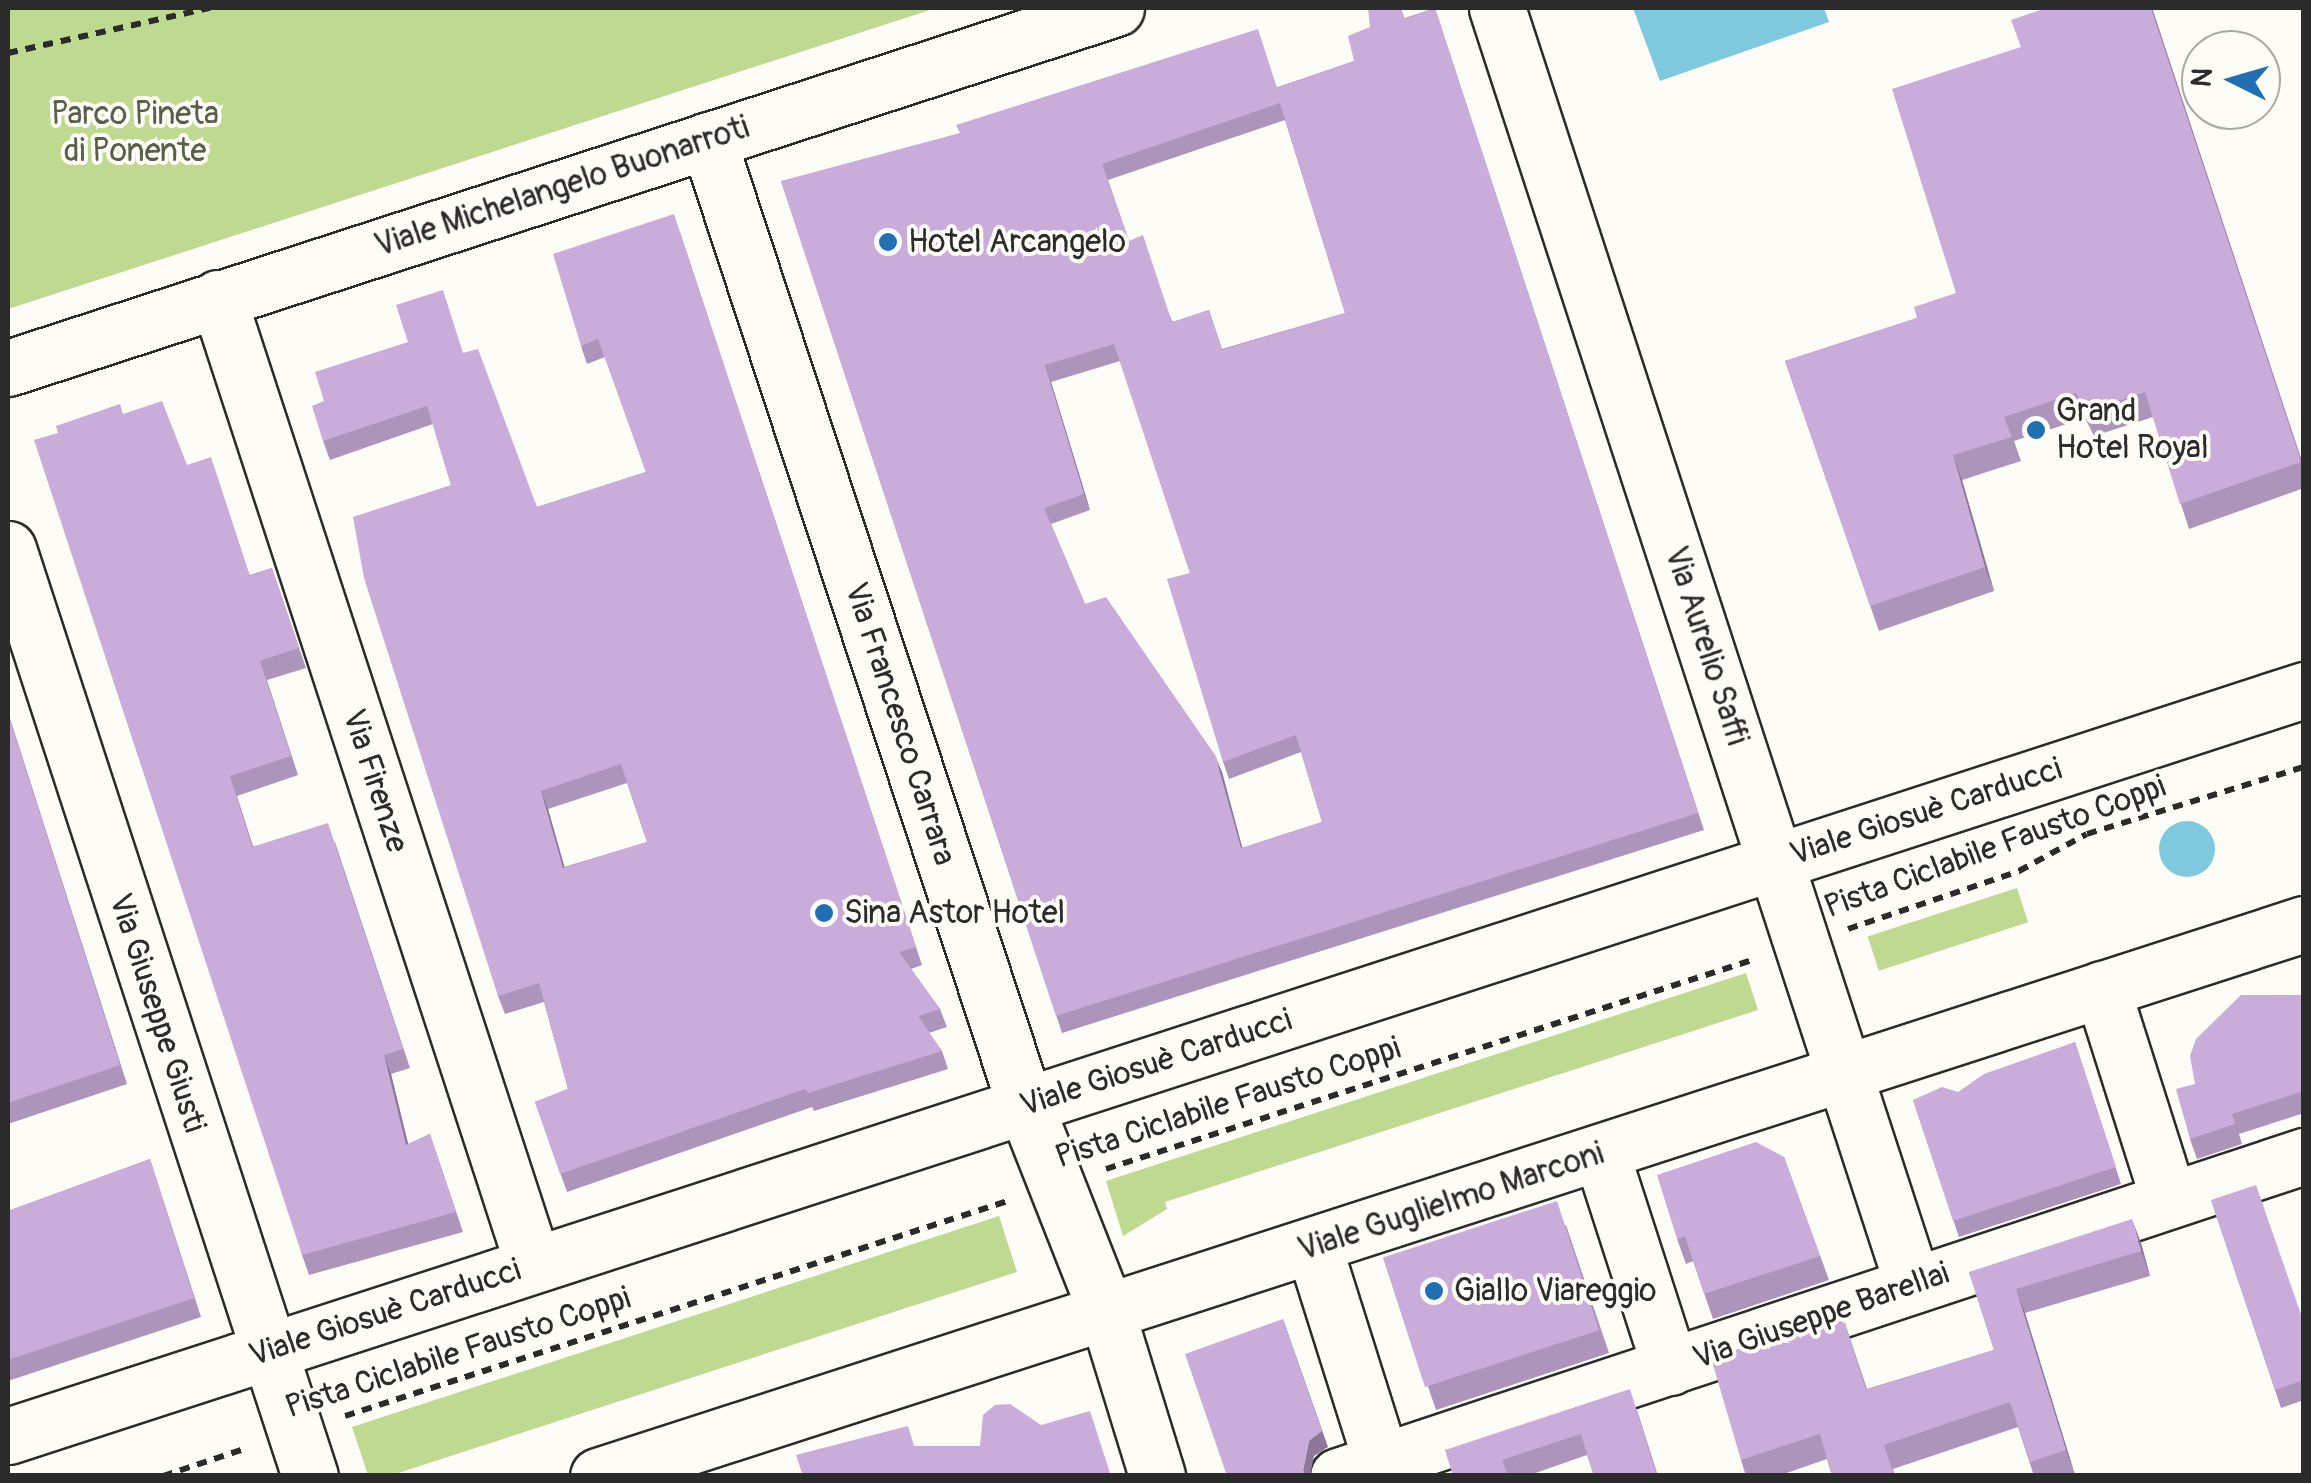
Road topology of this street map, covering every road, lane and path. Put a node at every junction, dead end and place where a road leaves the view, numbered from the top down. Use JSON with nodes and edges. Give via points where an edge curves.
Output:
{"nodes":[{"id":1,"x":210,"y":8,"type":"edge"},
{"id":2,"x":1116,"y":8,"type":"edge"},
{"id":3,"x":1497,"y":8,"type":"edge"},
{"id":4,"x":8,"y":53,"type":"edge"},
{"id":5,"x":708,"y":140,"type":"junction"},
{"id":6,"x":218,"y":298,"type":"junction"},
{"id":7,"x":8,"y":368,"type":"edge"},
{"id":8,"x":8,"y":549,"type":"edge"},
{"id":9,"x":2304,"y":690,"type":"edge"},
{"id":10,"x":2304,"y":767,"type":"edge"},
{"id":11,"x":1777,"y":861,"type":"junction"},
{"id":12,"x":2304,"y":924,"type":"edge"},
{"id":13,"x":1804,"y":944,"type":"junction"},
{"id":14,"x":2102,"y":989,"type":"junction"},
{"id":15,"x":1843,"y":1074,"type":"junction"},
{"id":16,"x":1025,"y":1106,"type":"junction"},
{"id":17,"x":1601,"y":1153,"type":"junction"},
{"id":18,"x":2304,"y":1156,"type":"edge"},
{"id":19,"x":1056,"y":1185,"type":"junction"},
{"id":20,"x":2169,"y":1200,"type":"junction"},
{"id":21,"x":1314,"y":1248,"type":"junction"},
{"id":22,"x":533,"y":1264,"type":"junction"},
{"id":23,"x":1913,"y":1285,"type":"junction"},
{"id":24,"x":1107,"y":1313,"type":"junction"},
{"id":25,"x":266,"y":1352,"type":"junction"},
{"id":26,"x":1670,"y":1367,"type":"junction"},
{"id":27,"x":8,"y":1436,"type":"edge"},
{"id":28,"x":749,"y":1453,"type":"edge"},
{"id":29,"x":303,"y":1454,"type":"edge"},
{"id":30,"x":1360,"y":1468,"type":"edge"},
{"id":31,"x":163,"y":1476,"type":"edge"},
{"id":32,"x":598,"y":1476,"type":"edge"},
{"id":33,"x":1157,"y":1476,"type":"edge"}],
"edges":[{"from":1,"to":4,"type":"path"},
{"from":2,"to":5,"type":"street","name":"Viale Michelangelo Buonarroti"},
{"from":3,"to":11,"type":"street","name":"Via Aurelio Saffi"},
{"from":5,"to":6,"type":"street","name":"Viale Michelangelo Buonarroti"},
{"from":5,"to":16,"type":"street","name":"Via Francesco Carrara"},
{"from":6,"to":7,"type":"street","name":"Viale Michelangelo Buonarroti"},
{"from":6,"to":22,"type":"street","name":"Via Firenze"},
{"from":8,"to":25,"type":"street","name":"Via Giuseppe Giusti"},
{"from":9,"to":11,"type":"street","name":"Viale Giosuè Carducci"},
{"from":10,"to":13,"type":"path","name":"Pista Ciclabile Fausto Coppi","via":[[2086,834],[2019,871]]},
{"from":11,"to":13,"type":"street","name":"Via Aurelio Saffi"},
{"from":11,"to":16,"type":"street","name":"Viale Giosuè Carducci"},
{"from":12,"to":14,"type":"street","name":"Viale Guglielmo Marconi"},
{"from":13,"to":15,"type":"street","name":"Via Aurelio Saffi"},
{"from":13,"to":19,"type":"path","name":"Pista Ciclabile Fausto Coppi"},
{"from":14,"to":15,"type":"street","name":"Viale Guglielmo Marconi"},
{"from":14,"to":20,"type":"street"},
{"from":15,"to":17,"type":"street","name":"Viale Guglielmo Marconi"},
{"from":15,"to":23,"type":"street","name":"Via Aurelio Saffi"},
{"from":16,"to":19,"type":"street","name":"Via Francesco Carrara"},
{"from":16,"to":22,"type":"street","name":"Viale Giosuè Carducci"},
{"from":17,"to":21,"type":"street","name":"Viale Guglielmo Marconi"},
{"from":17,"to":26,"type":"street"},
{"from":18,"to":20,"type":"street","name":"Via Giuseppe Barellai"},
{"from":19,"to":24,"type":"street","name":"Via Francesco Carrara"},
{"from":19,"to":29,"type":"path","name":"Pista Ciclabile Fausto Coppi"},
{"from":20,"to":23,"type":"street","name":"Via Giuseppe Barellai"},
{"from":21,"to":24,"type":"street","name":"Viale Guglielmo Marconi"},
{"from":21,"to":30,"type":"street"},
{"from":22,"to":25,"type":"street","name":"Viale Giosuè Carducci"},
{"from":23,"to":26,"type":"street","name":"Via Giuseppe Barellai"},
{"from":24,"to":28,"type":"street","name":"Viale Guglielmo Marconi"},
{"from":24,"to":33,"type":"street","name":"Via Francesco Carrara"},
{"from":25,"to":27,"type":"street","name":"Viale Giosuè Carducci"},
{"from":25,"to":29,"type":"street","name":"Via Giuseppe Giusti"},
{"from":26,"to":30,"type":"street","name":"Via Giuseppe Barellai"},
{"from":28,"to":32,"type":"street","name":"Viale Guglielmo Marconi"},
{"from":29,"to":31,"type":"path","name":"Pista Ciclabile Fausto Coppi"}]}
